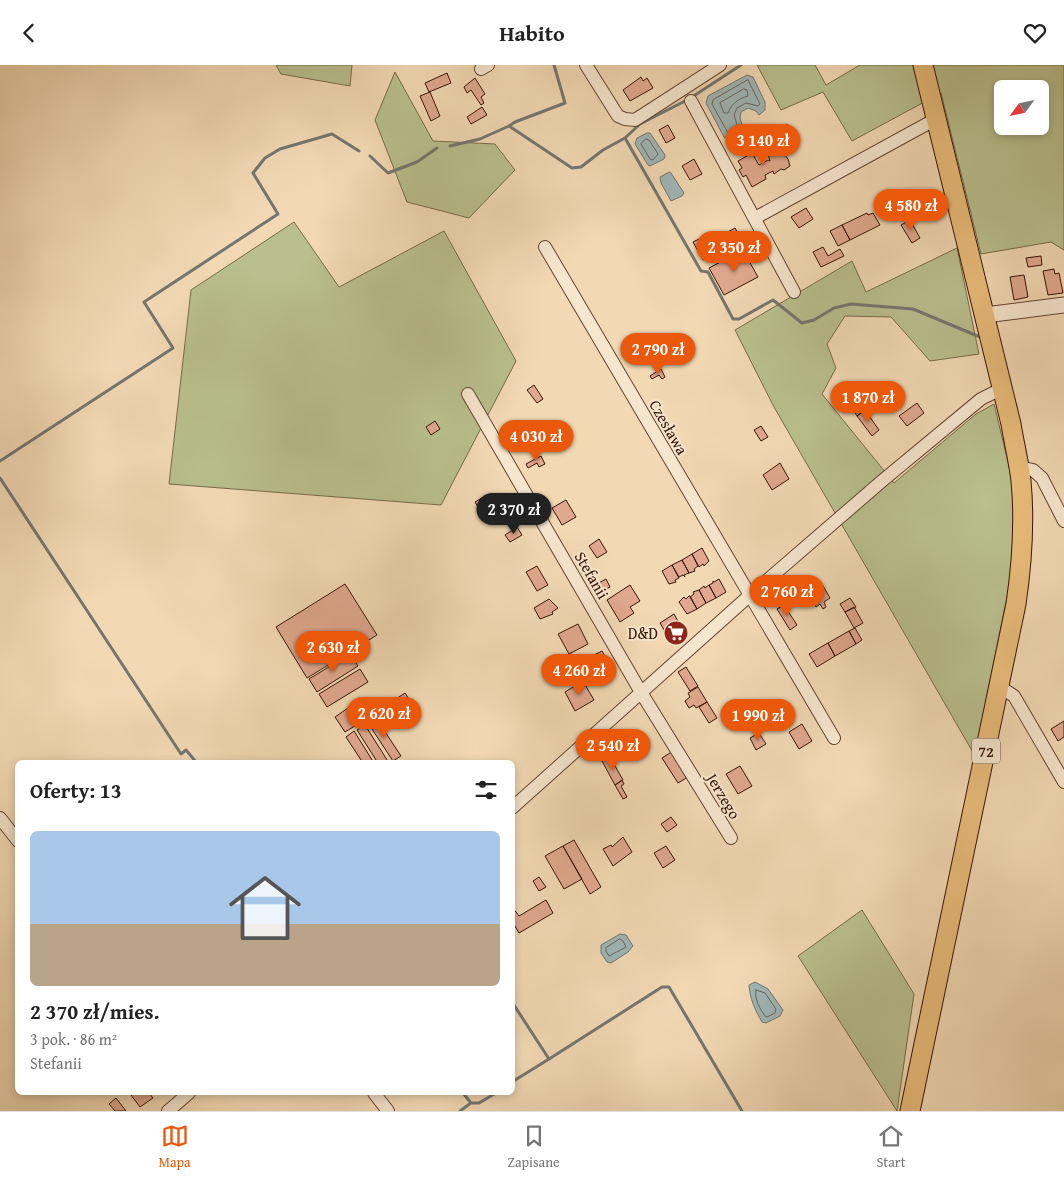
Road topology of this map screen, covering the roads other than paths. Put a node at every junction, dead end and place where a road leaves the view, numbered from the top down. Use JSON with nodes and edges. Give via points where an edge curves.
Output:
{"nodes":[{"id":1,"x":586,"y":65,"type":"edge"},
{"id":2,"x":720,"y":65,"type":"edge"},
{"id":3,"x":923,"y":65,"type":"edge"},
{"id":4,"x":691,"y":101,"type":"dead end"},
{"id":5,"x":936,"y":119,"type":"junction"},
{"id":6,"x":754,"y":218,"type":"junction"},
{"id":7,"x":545,"y":247,"type":"dead end"},
{"id":8,"x":794,"y":292,"type":"dead end"},
{"id":9,"x":1064,"y":305,"type":"edge"},
{"id":10,"x":986,"y":315,"type":"junction"},
{"id":11,"x":1003,"y":388,"type":"junction"},
{"id":12,"x":468,"y":394,"type":"dead end"},
{"id":13,"x":1019,"y":467,"type":"junction"},
{"id":14,"x":1064,"y":521,"type":"edge"},
{"id":15,"x":750,"y":596,"type":"junction"},
{"id":16,"x":1000,"y":687,"type":"junction"},
{"id":17,"x":642,"y":694,"type":"junction"},
{"id":18,"x":834,"y":738,"type":"dead end"},
{"id":19,"x":1064,"y":782,"type":"edge"},
{"id":20,"x":515,"y":806,"type":"edge"},
{"id":21,"x":0,"y":818,"type":"edge"},
{"id":22,"x":15,"y":837,"type":"edge"},
{"id":23,"x":730,"y":838,"type":"dead end"},
{"id":24,"x":187,"y":1095,"type":"edge"},
{"id":25,"x":376,"y":1095,"type":"edge"},
{"id":26,"x":168,"y":1111,"type":"edge"},
{"id":27,"x":388,"y":1111,"type":"edge"},
{"id":28,"x":910,"y":1111,"type":"edge"}],
"edges":[{"from":1,"to":2,"type":"street","via":[[618,116],[635,120]]},
{"from":3,"to":5,"type":"main road","number":"72"},
{"from":4,"to":6,"type":"street"},
{"from":5,"to":6,"type":"street"},
{"from":5,"to":10,"type":"main road","number":"72"},
{"from":6,"to":8,"type":"street"},
{"from":7,"to":15,"type":"street","name":"Czesława"},
{"from":9,"to":10,"type":"street"},
{"from":10,"to":11,"type":"main road","number":"72"},
{"from":11,"to":13,"type":"main road","number":"72"},
{"from":11,"to":15,"type":"street","via":[[981,399],[957,418]]},
{"from":12,"to":17,"type":"street","name":"Stefanii"},
{"from":13,"to":14,"type":"street","via":[[1033,470],[1042,479]]},
{"from":13,"to":16,"type":"main road","number":"72","via":[[1024,518],[1022,565]]},
{"from":15,"to":17,"type":"street"},
{"from":15,"to":18,"type":"street","name":"Czesława"},
{"from":16,"to":19,"type":"street","via":[[1014,696]]},
{"from":16,"to":28,"type":"main road","number":"72"},
{"from":17,"to":20,"type":"street"},
{"from":17,"to":23,"type":"street","name":"Jerzego"},
{"from":21,"to":22,"type":"street"},
{"from":24,"to":26,"type":"street"},
{"from":25,"to":27,"type":"street"}]}
